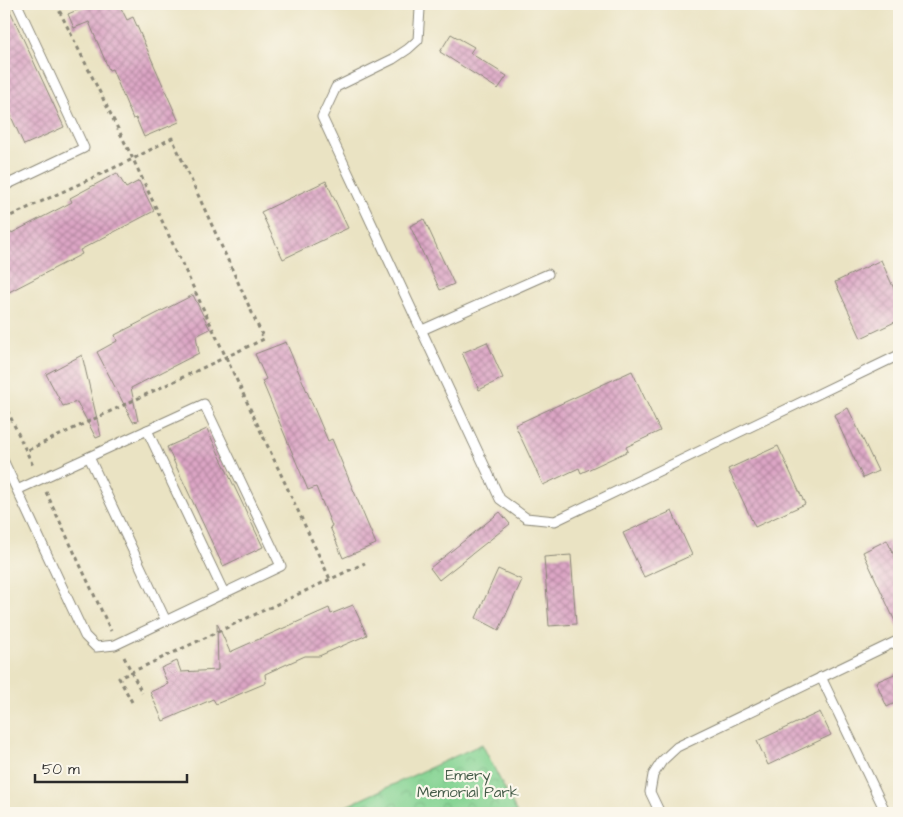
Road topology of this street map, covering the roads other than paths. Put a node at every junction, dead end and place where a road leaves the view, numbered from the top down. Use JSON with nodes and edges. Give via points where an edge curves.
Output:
{"nodes":[{"id":1,"x":17,"y":4,"type":"edge"},
{"id":2,"x":418,"y":4,"type":"edge"},
{"id":3,"x":4,"y":186,"type":"edge"},
{"id":4,"x":548,"y":274,"type":"dead end"},
{"id":5,"x":422,"y":330,"type":"junction"},
{"id":6,"x":899,"y":355,"type":"edge"},
{"id":7,"x":147,"y":430,"type":"junction"},
{"id":8,"x":89,"y":457,"type":"junction"},
{"id":9,"x":4,"y":462,"type":"edge"},
{"id":10,"x":17,"y":490,"type":"junction"},
{"id":11,"x":224,"y":593,"type":"junction"},
{"id":12,"x":166,"y":621,"type":"junction"},
{"id":13,"x":899,"y":640,"type":"edge"},
{"id":14,"x":821,"y":677,"type":"junction"},
{"id":15,"x":660,"y":813,"type":"edge"},
{"id":16,"x":886,"y":813,"type":"edge"}],
"edges":[{"from":1,"to":3,"type":"lane","via":[[84,148]]},
{"from":2,"to":5,"type":"lane","via":[[418,40],[392,59],[336,87],[322,117]]},
{"from":4,"to":5,"type":"lane"},
{"from":5,"to":6,"type":"lane","via":[[500,499],[526,518],[555,521]]},
{"from":7,"to":8,"type":"lane"},
{"from":7,"to":11,"type":"lane"},
{"from":7,"to":11,"type":"lane","via":[[204,404],[281,566]]},
{"from":8,"to":10,"type":"lane"},
{"from":8,"to":12,"type":"lane"},
{"from":9,"to":10,"type":"lane"},
{"from":10,"to":12,"type":"lane","via":[[85,636],[96,647],[118,644]]},
{"from":11,"to":12,"type":"lane"},
{"from":13,"to":14,"type":"lane"},
{"from":14,"to":15,"type":"lane","via":[[676,747],[653,775],[650,792]]},
{"from":14,"to":16,"type":"lane"}]}
